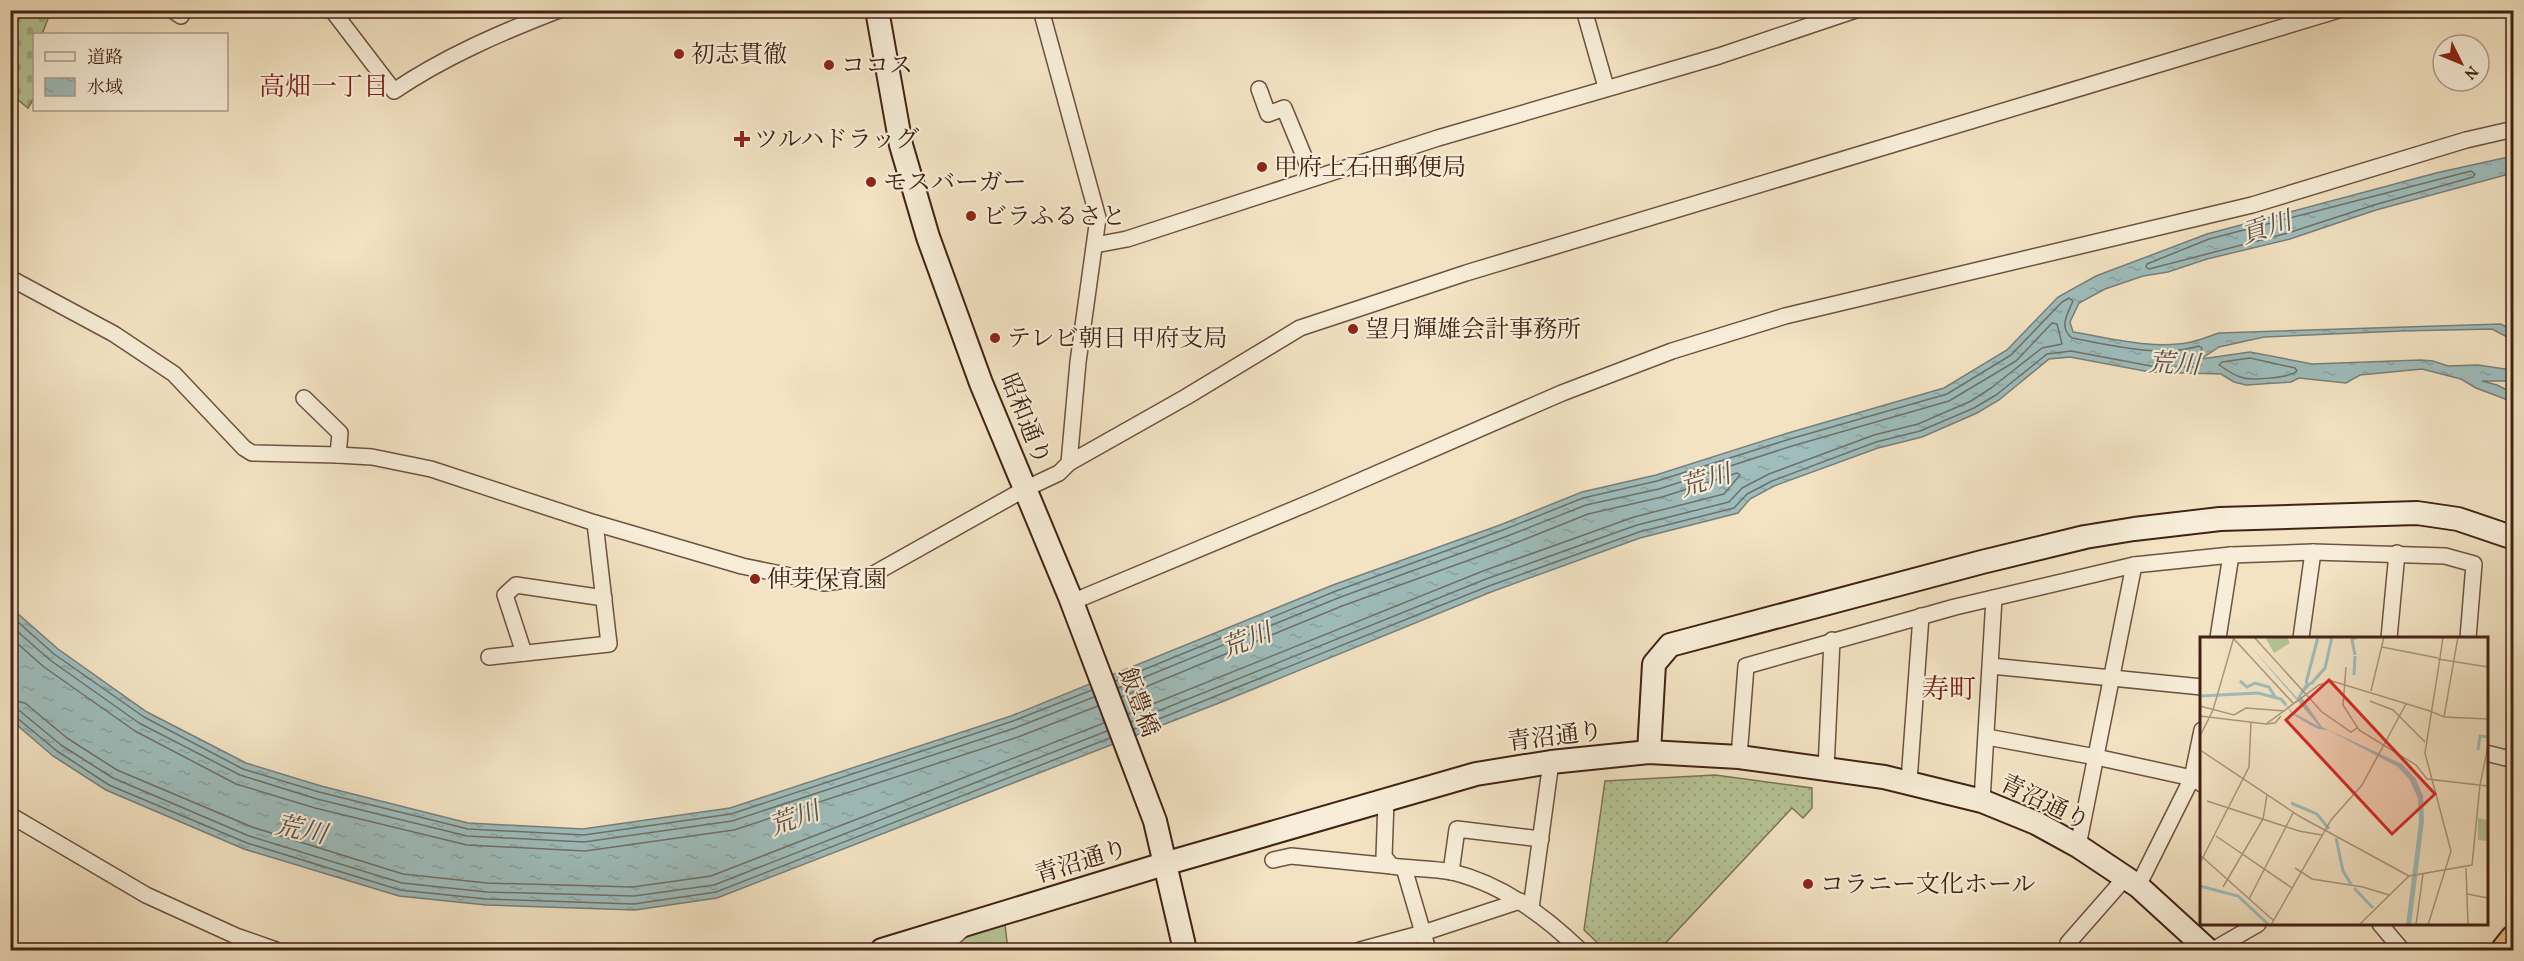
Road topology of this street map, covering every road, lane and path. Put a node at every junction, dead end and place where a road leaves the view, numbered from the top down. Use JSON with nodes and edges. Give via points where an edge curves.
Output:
{"nodes":[{"id":1,"x":332,"y":10,"type":"edge"},
{"id":2,"x":559,"y":10,"type":"edge"},
{"id":3,"x":877,"y":10,"type":"edge"},
{"id":4,"x":1041,"y":10,"type":"edge"},
{"id":5,"x":1584,"y":10,"type":"edge"},
{"id":6,"x":1856,"y":10,"type":"edge"},
{"id":7,"x":2339,"y":10,"type":"edge"},
{"id":8,"x":1606,"y":87,"type":"junction"},
{"id":9,"x":1259,"y":89,"type":"dead end"},
{"id":10,"x":2514,"y":129,"type":"edge"},
{"id":11,"x":1313,"y":178,"type":"junction"},
{"id":12,"x":1095,"y":245,"type":"junction"},
{"id":13,"x":10,"y":278,"type":"edge"},
{"id":14,"x":304,"y":398,"type":"dead end"},
{"id":15,"x":338,"y":454,"type":"junction"},
{"id":16,"x":1069,"y":463,"type":"junction"},
{"id":17,"x":1025,"y":489,"type":"junction"},
{"id":18,"x":595,"y":523,"type":"junction"},
{"id":19,"x":2514,"y":538,"type":"edge"},
{"id":20,"x":2313,"y":552,"type":"junction"},
{"id":21,"x":2397,"y":553,"type":"junction"},
{"id":22,"x":2231,"y":555,"type":"junction"},
{"id":23,"x":2134,"y":566,"type":"junction"},
{"id":24,"x":604,"y":598,"type":"junction"},
{"id":25,"x":1994,"y":598,"type":"junction"},
{"id":26,"x":1072,"y":602,"type":"junction"},
{"id":27,"x":1921,"y":616,"type":"junction"},
{"id":28,"x":2218,"y":637,"type":"edge"},
{"id":29,"x":2301,"y":637,"type":"edge"},
{"id":30,"x":2389,"y":637,"type":"edge"},
{"id":31,"x":2468,"y":637,"type":"edge"},
{"id":32,"x":1832,"y":640,"type":"junction"},
{"id":33,"x":524,"y":652,"type":"junction"},
{"id":34,"x":489,"y":657,"type":"dead end"},
{"id":35,"x":1991,"y":666,"type":"junction"},
{"id":36,"x":2112,"y":678,"type":"junction"},
{"id":37,"x":2200,"y":687,"type":"edge"},
{"id":38,"x":1987,"y":737,"type":"junction"},
{"id":39,"x":2200,"y":750,"type":"edge"},
{"id":40,"x":1649,"y":752,"type":"junction"},
{"id":41,"x":2488,"y":753,"type":"edge"},
{"id":42,"x":1739,"y":757,"type":"junction"},
{"id":43,"x":2096,"y":757,"type":"junction"},
{"id":44,"x":2514,"y":760,"type":"edge"},
{"id":45,"x":1551,"y":762,"type":"junction"},
{"id":46,"x":1826,"y":769,"type":"junction"},
{"id":47,"x":1908,"y":781,"type":"junction"},
{"id":48,"x":2197,"y":781,"type":"edge"},
{"id":49,"x":1386,"y":800,"type":"junction"},
{"id":50,"x":1982,"y":801,"type":"junction"},
{"id":51,"x":10,"y":815,"type":"edge"},
{"id":52,"x":1541,"y":839,"type":"junction"},
{"id":53,"x":2078,"y":846,"type":"junction"},
{"id":54,"x":1273,"y":861,"type":"dead end"},
{"id":55,"x":1164,"y":864,"type":"junction"},
{"id":56,"x":1398,"y":867,"type":"junction"},
{"id":57,"x":1451,"y":872,"type":"junction"},
{"id":58,"x":2132,"y":882,"type":"junction"},
{"id":59,"x":1526,"y":904,"type":"junction"},
{"id":60,"x":969,"y":923,"type":"junction"},
{"id":61,"x":2256,"y":925,"type":"edge"},
{"id":62,"x":2381,"y":925,"type":"edge"},
{"id":63,"x":1423,"y":933,"type":"junction"},
{"id":64,"x":2514,"y":940,"type":"edge"},
{"id":65,"x":276,"y":951,"type":"edge"},
{"id":66,"x":882,"y":951,"type":"edge"},
{"id":67,"x":940,"y":951,"type":"edge"},
{"id":68,"x":1185,"y":951,"type":"edge"},
{"id":69,"x":1360,"y":951,"type":"edge"},
{"id":70,"x":1428,"y":951,"type":"edge"},
{"id":71,"x":1580,"y":951,"type":"edge"},
{"id":72,"x":2076,"y":951,"type":"edge"},
{"id":73,"x":2208,"y":951,"type":"edge"},
{"id":74,"x":2213,"y":951,"type":"edge"},
{"id":75,"x":2402,"y":951,"type":"edge"},
{"id":76,"x":2506,"y":951,"type":"edge"}],
"edges":[{"from":1,"to":2,"type":"street","via":[[394,91],[416,75]]},
{"from":3,"to":17,"type":"street","name":"昭和通り","via":[[901,145],[915,197],[981,383]]},
{"from":4,"to":12,"type":"street","via":[[1098,218]]},
{"from":5,"to":8,"type":"street"},
{"from":6,"to":8,"type":"street","via":[[1719,56]]},
{"from":7,"to":16,"type":"street","via":[[1466,273],[1300,328]]},
{"from":8,"to":11,"type":"street"},
{"from":9,"to":11,"type":"street","via":[[1268,114],[1284,108]]},
{"from":10,"to":26,"type":"street","via":[[2252,206],[1785,316],[1672,351],[1562,393]]},
{"from":11,"to":12,"type":"street"},
{"from":12,"to":16,"type":"street","via":[[1078,362]]},
{"from":13,"to":15,"type":"street","via":[[114,334],[174,374],[252,453]]},
{"from":14,"to":15,"type":"street","via":[[340,433]]},
{"from":15,"to":18,"type":"street","via":[[430,469]]},
{"from":16,"to":17,"type":"street","via":[[1059,473]]},
{"from":17,"to":18,"type":"street","via":[[867,577],[824,583],[742,566]]},
{"from":17,"to":26,"type":"street","name":"昭和通り"},
{"from":18,"to":24,"type":"street"},
{"from":19,"to":40,"type":"street","via":[[2458,519],[2417,513],[2220,519],[2085,537],[1982,562],[1670,645],[1654,664]]},
{"from":20,"to":21,"type":"street"},
{"from":20,"to":22,"type":"street"},
{"from":20,"to":29,"type":"street"},
{"from":21,"to":30,"type":"street"},
{"from":21,"to":31,"type":"street","via":[[2445,556],[2475,564]]},
{"from":22,"to":23,"type":"street"},
{"from":22,"to":28,"type":"street"},
{"from":23,"to":25,"type":"street"},
{"from":23,"to":36,"type":"street"},
{"from":24,"to":33,"type":"street","via":[[609,644]]},
{"from":24,"to":33,"type":"street","via":[[516,585],[505,596]]},
{"from":25,"to":27,"type":"street"},
{"from":25,"to":35,"type":"street"},
{"from":26,"to":55,"type":"street","name":"飯豊橋","via":[[1155,820]]},
{"from":27,"to":32,"type":"street"},
{"from":27,"to":47,"type":"street"},
{"from":32,"to":42,"type":"street","via":[[1746,666]]},
{"from":32,"to":46,"type":"street"},
{"from":33,"to":34,"type":"street"},
{"from":35,"to":36,"type":"street"},
{"from":35,"to":38,"type":"street"},
{"from":36,"to":37,"type":"street"},
{"from":36,"to":43,"type":"street"},
{"from":38,"to":43,"type":"street"},
{"from":38,"to":50,"type":"street"},
{"from":39,"to":48,"type":"street"},
{"from":40,"to":42,"type":"street","name":"青沼通り"},
{"from":40,"to":45,"type":"street","name":"青沼通り"},
{"from":41,"to":44,"type":"street"},
{"from":42,"to":46,"type":"street","name":"青沼通り"},
{"from":43,"to":48,"type":"street"},
{"from":43,"to":53,"type":"street"},
{"from":45,"to":49,"type":"street","name":"青沼通り","via":[[1476,774]]},
{"from":45,"to":52,"type":"street"},
{"from":46,"to":47,"type":"street","name":"青沼通り"},
{"from":47,"to":50,"type":"street","name":"青沼通り"},
{"from":48,"to":58,"type":"street"},
{"from":49,"to":55,"type":"street","name":"青沼通り"},
{"from":49,"to":56,"type":"street","via":[[1384,857]]},
{"from":50,"to":53,"type":"street","name":"青沼通り"},
{"from":51,"to":65,"type":"street","via":[[146,895]]},
{"from":52,"to":57,"type":"street","via":[[1457,829]]},
{"from":52,"to":59,"type":"street"},
{"from":53,"to":58,"type":"street","name":"青沼通り"},
{"from":54,"to":56,"type":"street","via":[[1291,856]]},
{"from":55,"to":60,"type":"street","name":"青沼通り"},
{"from":55,"to":68,"type":"street"},
{"from":56,"to":57,"type":"street"},
{"from":56,"to":63,"type":"street"},
{"from":57,"to":59,"type":"street"},
{"from":58,"to":72,"type":"street","via":[[2068,943]]},
{"from":58,"to":73,"type":"street","name":"青沼通り"},
{"from":59,"to":63,"type":"street"},
{"from":59,"to":71,"type":"street"},
{"from":60,"to":66,"type":"street","name":"青沼通り"},
{"from":60,"to":67,"type":"street"},
{"from":61,"to":74,"type":"street"},
{"from":62,"to":75,"type":"street"},
{"from":63,"to":69,"type":"street"},
{"from":63,"to":70,"type":"street"},
{"from":64,"to":76,"type":"highway"}]}
